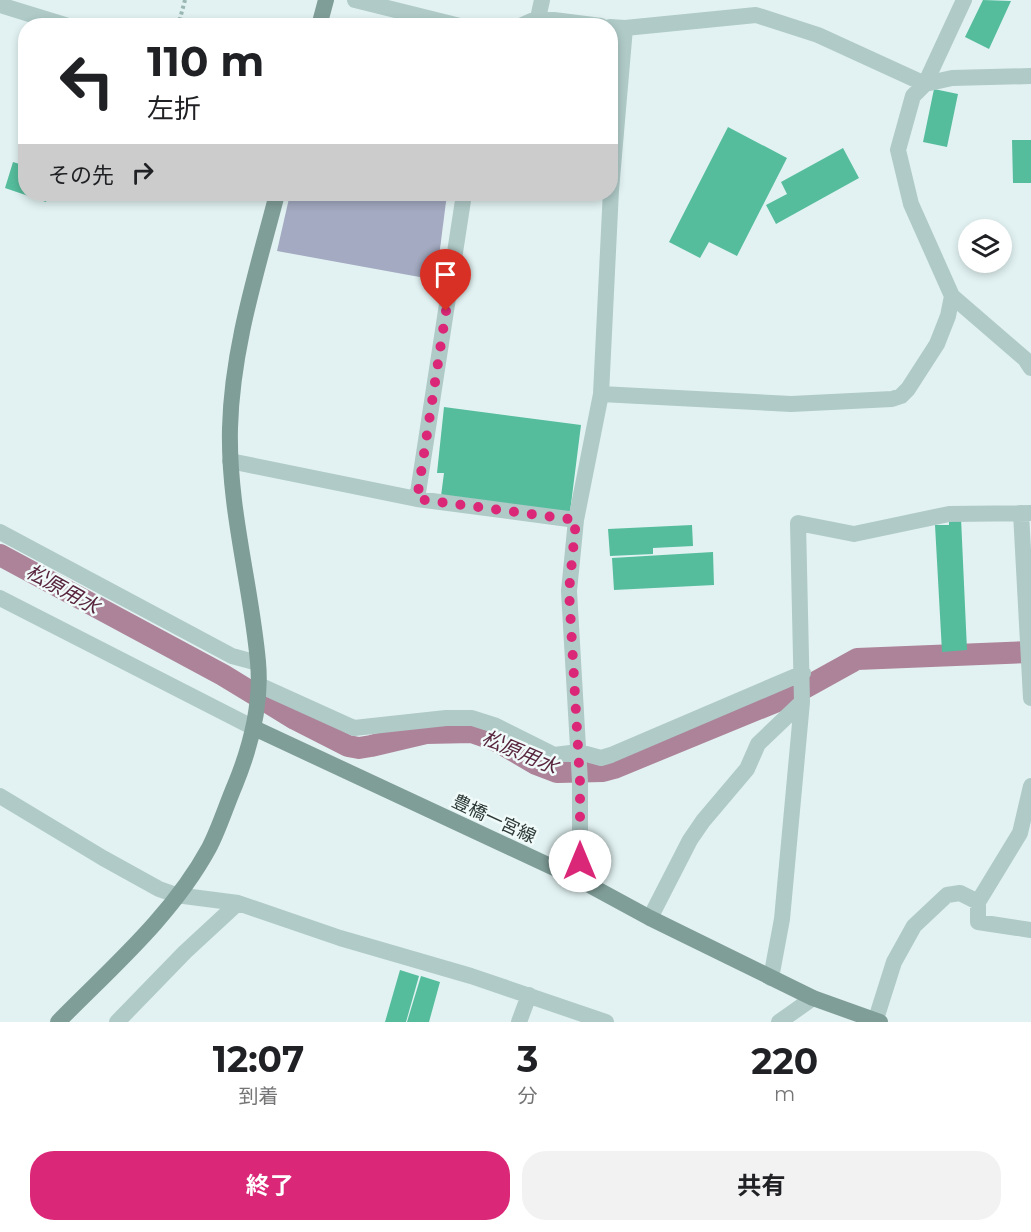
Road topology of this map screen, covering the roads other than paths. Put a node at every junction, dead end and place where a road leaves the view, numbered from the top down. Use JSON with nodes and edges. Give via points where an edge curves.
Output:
{"nodes":[{"id":1,"x":326,"y":0,"type":"edge"},
{"id":2,"x":355,"y":0,"type":"edge"},
{"id":3,"x":542,"y":0,"type":"edge"},
{"id":4,"x":964,"y":0,"type":"edge"},
{"id":5,"x":0,"y":5,"type":"edge"},
{"id":6,"x":42,"y":18,"type":"edge"},
{"id":7,"x":321,"y":18,"type":"edge"},
{"id":8,"x":428,"y":18,"type":"edge"},
{"id":9,"x":538,"y":18,"type":"edge"},
{"id":10,"x":618,"y":27,"type":"edge"},
{"id":11,"x":1031,"y":76,"type":"edge"},
{"id":12,"x":925,"y":84,"type":"junction"},
{"id":13,"x":275,"y":201,"type":"edge"},
{"id":14,"x":463,"y":201,"type":"edge"},
{"id":15,"x":610,"y":201,"type":"edge"},
{"id":16,"x":952,"y":296,"type":"junction"},
{"id":17,"x":1031,"y":368,"type":"edge"},
{"id":18,"x":601,"y":394,"type":"junction"},
{"id":19,"x":230,"y":461,"type":"junction"},
{"id":20,"x":417,"y":499,"type":"junction"},
{"id":21,"x":1026,"y":513,"type":"edge"},
{"id":22,"x":576,"y":520,"type":"junction"},
{"id":23,"x":0,"y":532,"type":"edge"},
{"id":24,"x":0,"y":598,"type":"edge"},
{"id":25,"x":258,"y":663,"type":"junction"},
{"id":26,"x":1030,"y":671,"type":"edge"},
{"id":27,"x":803,"y":674,"type":"junction"},
{"id":28,"x":259,"y":691,"type":"junction"},
{"id":29,"x":1031,"y":698,"type":"edge"},
{"id":30,"x":802,"y":702,"type":"junction"},
{"id":31,"x":254,"y":728,"type":"junction"},
{"id":32,"x":579,"y":757,"type":"junction"},
{"id":33,"x":1031,"y":786,"type":"edge"},
{"id":34,"x":0,"y":796,"type":"edge"},
{"id":35,"x":580,"y":880,"type":"junction"},
{"id":36,"x":176,"y":895,"type":"junction"},
{"id":37,"x":978,"y":902,"type":"junction"},
{"id":38,"x":238,"y":903,"type":"junction"},
{"id":39,"x":650,"y":918,"type":"junction"},
{"id":40,"x":1031,"y":930,"type":"edge"},
{"id":41,"x":771,"y":978,"type":"junction"},
{"id":42,"x":529,"y":995,"type":"junction"},
{"id":43,"x":813,"y":998,"type":"junction"},
{"id":44,"x":120,"y":1021,"type":"edge"},
{"id":45,"x":877,"y":1021,"type":"edge"},
{"id":46,"x":58,"y":1022,"type":"edge"},
{"id":47,"x":519,"y":1022,"type":"edge"},
{"id":48,"x":606,"y":1022,"type":"edge"},
{"id":49,"x":779,"y":1022,"type":"edge"}],
"edges":[{"from":1,"to":7,"type":"main road"},
{"from":2,"to":8,"type":"street"},
{"from":3,"to":9,"type":"street"},
{"from":4,"to":12,"type":"street"},
{"from":5,"to":6,"type":"street"},
{"from":10,"to":12,"type":"street","via":[[756,15],[818,34]]},
{"from":11,"to":12,"type":"street","via":[[952,78]]},
{"from":12,"to":16,"type":"street","via":[[913,96],[898,150],[912,204]]},
{"from":13,"to":19,"type":"main road","via":[[240,335],[232,396]]},
{"from":14,"to":20,"type":"street"},
{"from":15,"to":18,"type":"street"},
{"from":16,"to":17,"type":"street"},
{"from":16,"to":18,"type":"street","via":[[937,344],[908,389],[892,399],[791,404]]},
{"from":18,"to":22,"type":"street"},
{"from":19,"to":20,"type":"street"},
{"from":19,"to":25,"type":"main road"},
{"from":20,"to":22,"type":"street"},
{"from":21,"to":26,"type":"street"},
{"from":21,"to":27,"type":"street","via":[[949,514],[854,534],[798,523]]},
{"from":22,"to":32,"type":"street","via":[[569,591]]},
{"from":23,"to":25,"type":"street","via":[[232,656]]},
{"from":24,"to":31,"type":"street"},
{"from":25,"to":28,"type":"main road"},
{"from":26,"to":29,"type":"street"},
{"from":27,"to":30,"type":"street"},
{"from":27,"to":32,"type":"street","via":[[611,756]]},
{"from":28,"to":31,"type":"main road"},
{"from":28,"to":32,"type":"street","via":[[354,728],[472,718],[554,755]]},
{"from":30,"to":39,"type":"street","via":[[758,744],[747,769],[703,821]]},
{"from":30,"to":41,"type":"street","via":[[782,919]]},
{"from":31,"to":35,"type":"main road","name":"豊橋一宮線"},
{"from":31,"to":36,"type":"main road","via":[[210,846]]},
{"from":32,"to":35,"type":"street"},
{"from":33,"to":37,"type":"street","via":[[1020,833]]},
{"from":34,"to":36,"type":"street","via":[[103,858]]},
{"from":35,"to":39,"type":"main road","name":"豊橋一宮線"},
{"from":36,"to":38,"type":"street"},
{"from":36,"to":46,"type":"main road","via":[[147,933]]},
{"from":37,"to":40,"type":"street","via":[[978,922]]},
{"from":37,"to":45,"type":"street","via":[[960,893],[947,895],[914,926],[894,962]]},
{"from":38,"to":42,"type":"street"},
{"from":38,"to":44,"type":"street","via":[[184,952]]},
{"from":39,"to":41,"type":"main road","name":"豊橋一宮線"},
{"from":41,"to":43,"type":"main road","name":"豊橋一宮線"},
{"from":42,"to":47,"type":"street"},
{"from":42,"to":48,"type":"street"},
{"from":43,"to":45,"type":"main road","name":"豊橋一宮線"},
{"from":43,"to":49,"type":"street"}]}
